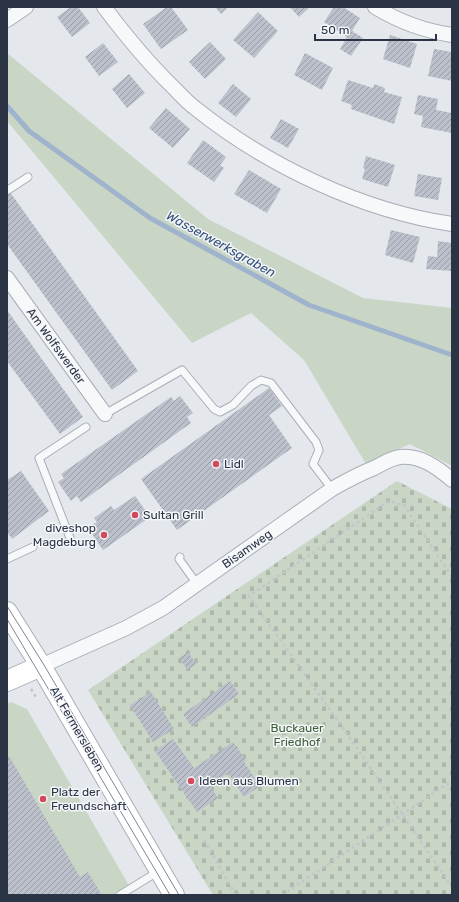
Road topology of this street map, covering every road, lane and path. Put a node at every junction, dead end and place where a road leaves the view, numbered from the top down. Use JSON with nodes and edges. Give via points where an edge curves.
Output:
{"nodes":[{"id":1,"x":26,"y":7,"type":"edge"},
{"id":2,"x":104,"y":7,"type":"edge"},
{"id":3,"x":375,"y":7,"type":"edge"},
{"id":4,"x":7,"y":20,"type":"edge"},
{"id":5,"x":452,"y":35,"type":"edge"},
{"id":6,"x":28,"y":178,"type":"dead end"},
{"id":7,"x":8,"y":190,"type":"dead end"},
{"id":8,"x":452,"y":224,"type":"edge"},
{"id":9,"x":7,"y":278,"type":"edge"},
{"id":10,"x":105,"y":414,"type":"joint"},
{"id":11,"x":86,"y":426,"type":"dead end"},
{"id":12,"x":452,"y":480,"type":"edge"},
{"id":13,"x":332,"y":489,"type":"junction"},
{"id":14,"x":70,"y":538,"type":"dead end"},
{"id":15,"x":33,"y":547,"type":"dead end"},
{"id":16,"x":180,"y":557,"type":"dead end"},
{"id":17,"x":7,"y":559,"type":"edge"},
{"id":18,"x":452,"y":577,"type":"edge"},
{"id":19,"x":197,"y":584,"type":"junction"},
{"id":20,"x":7,"y":612,"type":"edge"},
{"id":21,"x":41,"y":666,"type":"junction"},
{"id":22,"x":7,"y":681,"type":"edge"},
{"id":23,"x":452,"y":782,"type":"edge"},
{"id":24,"x":402,"y":815,"type":"junction"},
{"id":25,"x":204,"y":840,"type":"dead end"},
{"id":26,"x":160,"y":871,"type":"junction"},
{"id":27,"x":452,"y":887,"type":"edge"},
{"id":28,"x":120,"y":895,"type":"edge"},
{"id":29,"x":174,"y":895,"type":"edge"},
{"id":30,"x":236,"y":895,"type":"edge"},
{"id":31,"x":282,"y":895,"type":"edge"}],
"edges":[{"from":1,"to":4,"type":"street"},
{"from":2,"to":8,"type":"street","via":[[149,64],[194,108],[241,141],[295,173],[368,203],[425,220]]},
{"from":3,"to":5,"type":"street","via":[[406,22]]},
{"from":6,"to":7,"type":"lane"},
{"from":9,"to":10,"type":"street","name":"Am Wolfswerder"},
{"from":10,"to":13,"type":"lane","via":[[182,370],[214,409],[220,412],[233,405],[251,386],[262,380],[271,383],[316,442],[318,450],[313,464]]},
{"from":11,"to":14,"type":"lane","via":[[39,458]]},
{"from":12,"to":13,"type":"street","name":"Bisamweg","via":[[424,461],[399,457]]},
{"from":13,"to":19,"type":"street","name":"Bisamweg"},
{"from":15,"to":17,"type":"lane"},
{"from":16,"to":19,"type":"lane"},
{"from":18,"to":24,"type":"path","via":[[404,505],[389,501],[249,596]]},
{"from":19,"to":21,"type":"street","name":"Bisamweg","via":[[144,619]]},
{"from":20,"to":21,"type":"main road","name":"Alt Fermersleben"},
{"from":21,"to":22,"type":"main road"},
{"from":21,"to":26,"type":"main road","name":"Alt Fermersleben"},
{"from":23,"to":24,"type":"path"},
{"from":24,"to":27,"type":"path"},
{"from":24,"to":31,"type":"path"},
{"from":25,"to":30,"type":"path"},
{"from":26,"to":28,"type":"lane"},
{"from":26,"to":29,"type":"main road","name":"Alt Fermersleben"}]}
